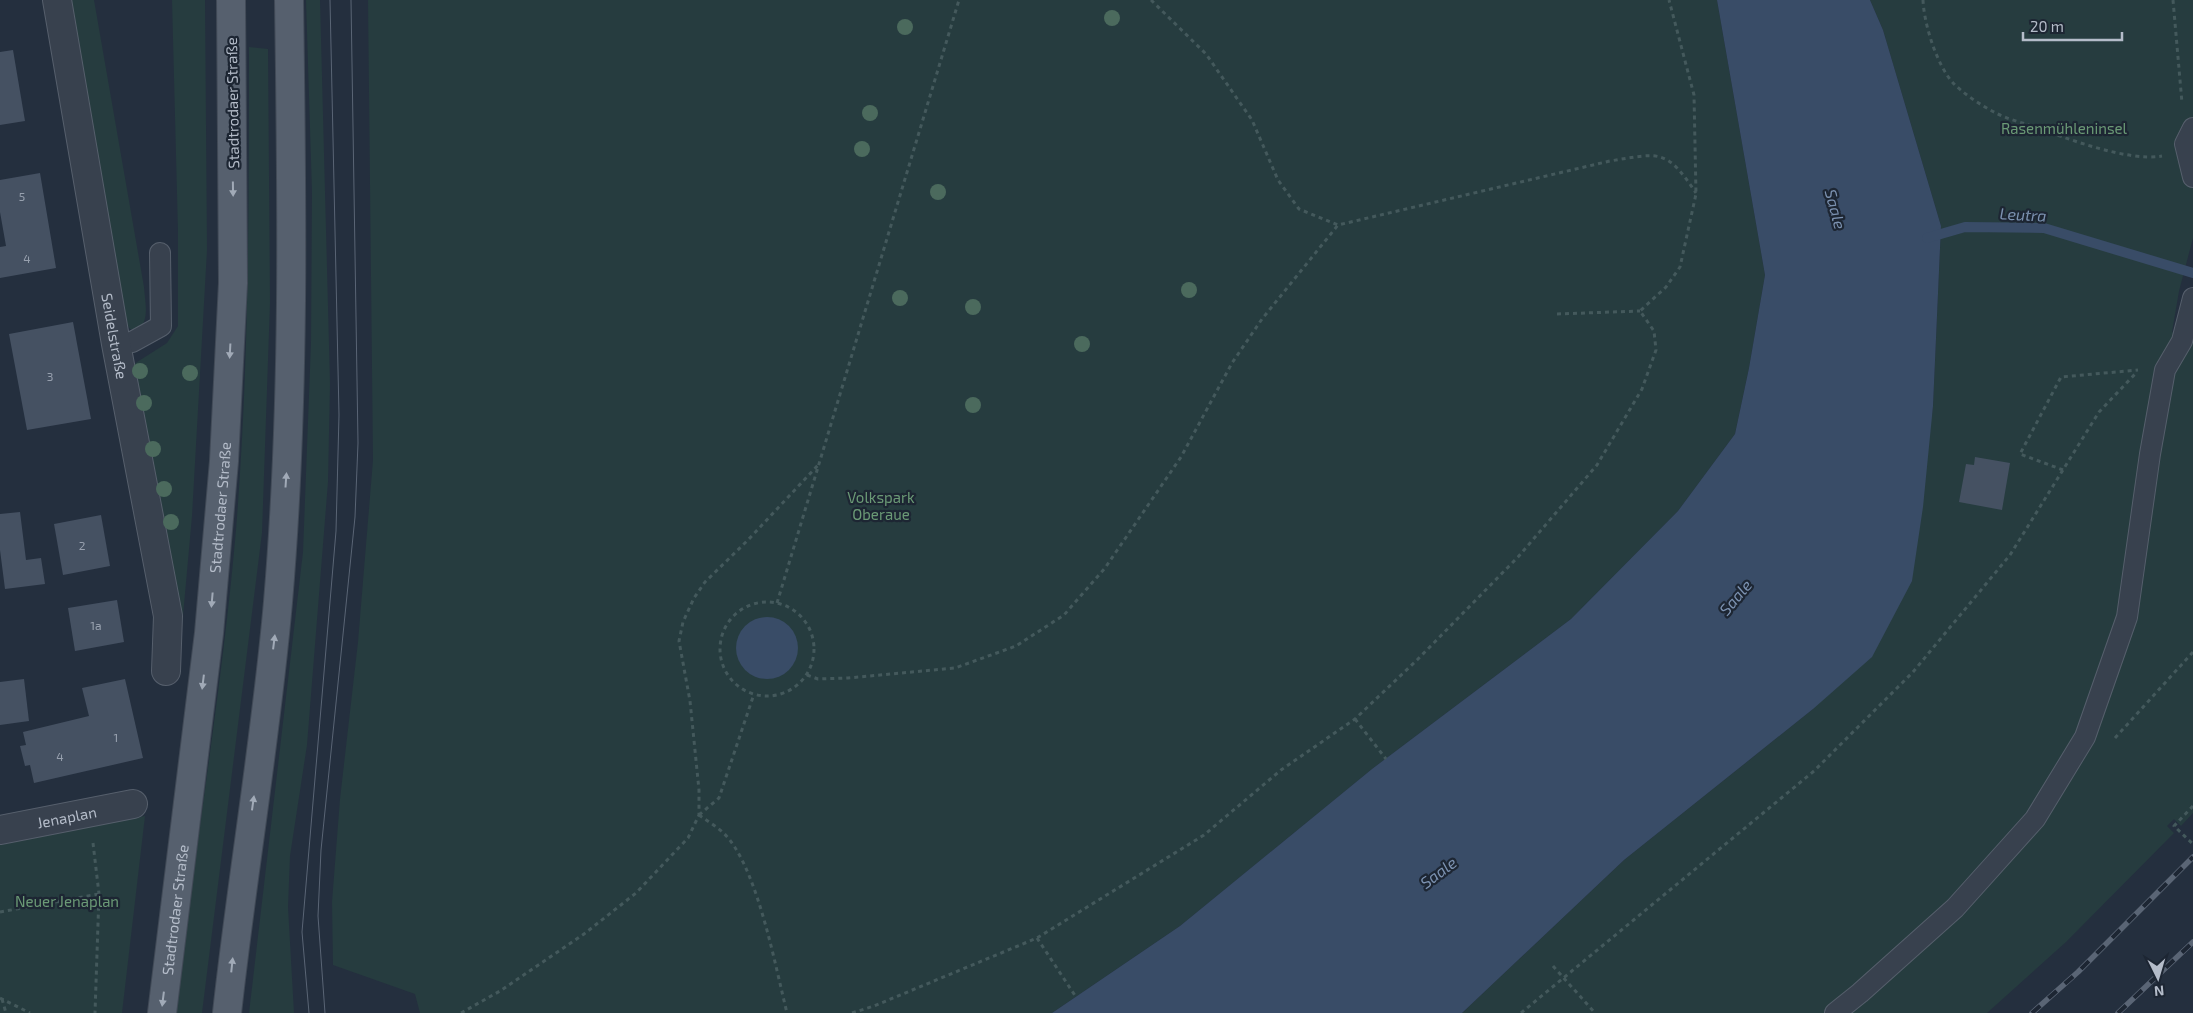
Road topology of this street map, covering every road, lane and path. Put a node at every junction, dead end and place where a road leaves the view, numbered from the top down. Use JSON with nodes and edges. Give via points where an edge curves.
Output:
{"nodes":[{"id":1,"x":57,"y":0,"type":"edge"},
{"id":2,"x":231,"y":0,"type":"edge"},
{"id":3,"x":289,"y":0,"type":"edge"},
{"id":4,"x":959,"y":0,"type":"edge"},
{"id":5,"x":1150,"y":0,"type":"edge"},
{"id":6,"x":1670,"y":0,"type":"edge"},
{"id":7,"x":1924,"y":0,"type":"edge"},
{"id":8,"x":2173,"y":0,"type":"edge"},
{"id":9,"x":2188,"y":141,"type":"edge"},
{"id":10,"x":2193,"y":176,"type":"edge"},
{"id":11,"x":1696,"y":194,"type":"junction"},
{"id":12,"x":1338,"y":225,"type":"junction"},
{"id":13,"x":160,"y":253,"type":"dead end"},
{"id":14,"x":2193,"y":298,"type":"edge"},
{"id":15,"x":1640,"y":311,"type":"junction"},
{"id":16,"x":1557,"y":314,"type":"dead end"},
{"id":17,"x":116,"y":344,"type":"junction"},
{"id":18,"x":2138,"y":370,"type":"junction"},
{"id":19,"x":2165,"y":370,"type":"junction"},
{"id":20,"x":820,"y":463,"type":"junction"},
{"id":21,"x":2062,"y":470,"type":"junction"},
{"id":22,"x":777,"y":603,"type":"junction"},
{"id":23,"x":166,"y":671,"type":"dead end"},
{"id":24,"x":807,"y":675,"type":"junction"},
{"id":25,"x":754,"y":694,"type":"junction"},
{"id":26,"x":1355,"y":719,"type":"junction"},
{"id":27,"x":1386,"y":759,"type":"dead end"},
{"id":28,"x":133,"y":804,"type":"dead end"},
{"id":29,"x":2193,"y":806,"type":"edge"},
{"id":30,"x":89,"y":813,"type":"junction"},
{"id":31,"x":699,"y":815,"type":"junction"},
{"id":32,"x":0,"y":830,"type":"edge"},
{"id":33,"x":2193,"y":844,"type":"edge"},
{"id":34,"x":99,"y":894,"type":"junction"},
{"id":35,"x":0,"y":912,"type":"edge"},
{"id":36,"x":1037,"y":938,"type":"junction"},
{"id":37,"x":1553,"y":966,"type":"dead end"},
{"id":38,"x":1565,"y":978,"type":"junction"},
{"id":39,"x":1076,"y":997,"type":"dead end"},
{"id":40,"x":1,"y":998,"type":"edge"},
{"id":41,"x":6,"y":1013,"type":"edge"},
{"id":42,"x":30,"y":1013,"type":"edge"},
{"id":43,"x":95,"y":1013,"type":"edge"},
{"id":44,"x":162,"y":1013,"type":"edge"},
{"id":45,"x":227,"y":1013,"type":"edge"},
{"id":46,"x":461,"y":1013,"type":"edge"},
{"id":47,"x":787,"y":1013,"type":"edge"},
{"id":48,"x":852,"y":1013,"type":"edge"},
{"id":49,"x":1521,"y":1013,"type":"edge"},
{"id":50,"x":1595,"y":1013,"type":"edge"},
{"id":51,"x":1834,"y":1013,"type":"edge"}],
"edges":[{"from":1,"to":17,"type":"street","name":"Seidelstraße"},
{"from":2,"to":44,"type":"main road","name":"Stadtrodaer Straße","one_way":true,"via":[[233,283],[224,461],[209,633]]},
{"from":45,"to":3,"type":"main road","one_way":true,"via":[[278,604],[289,426],[292,218]]},
{"from":4,"to":20,"type":"path"},
{"from":5,"to":12,"type":"path","via":[[1206,54],[1252,120],[1278,180],[1299,209]]},
{"from":6,"to":11,"type":"path","via":[[1694,95]]},
{"from":7,"to":9,"type":"path","via":[[1924,12],[1936,55],[1954,84],[1997,114],[2086,145],[2150,158]]},
{"from":8,"to":9,"type":"path"},
{"from":9,"to":10,"type":"lane"},
{"from":11,"to":12,"type":"path","via":[[1668,159],[1650,155],[1610,160]]},
{"from":11,"to":15,"type":"path","via":[[1680,267],[1666,288]]},
{"from":12,"to":24,"type":"path","via":[[1262,319],[1232,364],[1181,457],[1105,568],[1064,615],[1016,646],[955,668],[848,678],[818,679]]},
{"from":13,"to":17,"type":"lane","via":[[162,326],[132,342]]},
{"from":14,"to":19,"type":"lane","via":[[2182,341]]},
{"from":15,"to":16,"type":"path"},
{"from":15,"to":26,"type":"path","via":[[1654,331],[1656,350],[1642,389],[1597,465],[1518,557]]},
{"from":17,"to":23,"type":"street","name":"Seidelstraße","via":[[168,616]]},
{"from":18,"to":19,"type":"path"},
{"from":18,"to":21,"type":"path","via":[[2099,412]]},
{"from":18,"to":21,"type":"path","via":[[2061,378],[2020,454]]},
{"from":19,"to":51,"type":"lane","via":[[2127,617],[2085,737],[2035,819],[1955,908]]},
{"from":20,"to":22,"type":"path"},
{"from":20,"to":31,"type":"path","via":[[705,582],[683,622],[680,641],[690,701]]},
{"from":21,"to":38,"type":"path","via":[[2010,555],[1913,672],[1814,771]]},
{"from":22,"to":24,"type":"path","via":[[800,615],[808,626],[814,650]]},
{"from":22,"to":25,"type":"path","via":[[763,602],[743,610],[728,624],[722,638],[720,652],[730,678]]},
{"from":24,"to":25,"type":"path","via":[[789,691],[772,696]]},
{"from":25,"to":31,"type":"path","via":[[719,798]]},
{"from":26,"to":27,"type":"path"},
{"from":26,"to":36,"type":"path","via":[[1281,770],[1204,835]]},
{"from":28,"to":30,"type":"street","name":"Jenaplan"},
{"from":29,"to":33,"type":"path","via":[[2174,826]]},
{"from":30,"to":32,"type":"street","name":"Jenaplan"},
{"from":30,"to":34,"type":"path"},
{"from":31,"to":46,"type":"path","via":[[688,838],[636,893],[584,934],[500,991]]},
{"from":31,"to":47,"type":"path","via":[[729,839],[750,877]]},
{"from":34,"to":35,"type":"path"},
{"from":34,"to":43,"type":"path"},
{"from":36,"to":39,"type":"path"},
{"from":36,"to":48,"type":"path"},
{"from":37,"to":38,"type":"path"},
{"from":38,"to":49,"type":"path"},
{"from":38,"to":50,"type":"path"},
{"from":40,"to":41,"type":"path"},
{"from":40,"to":42,"type":"path"}]}
